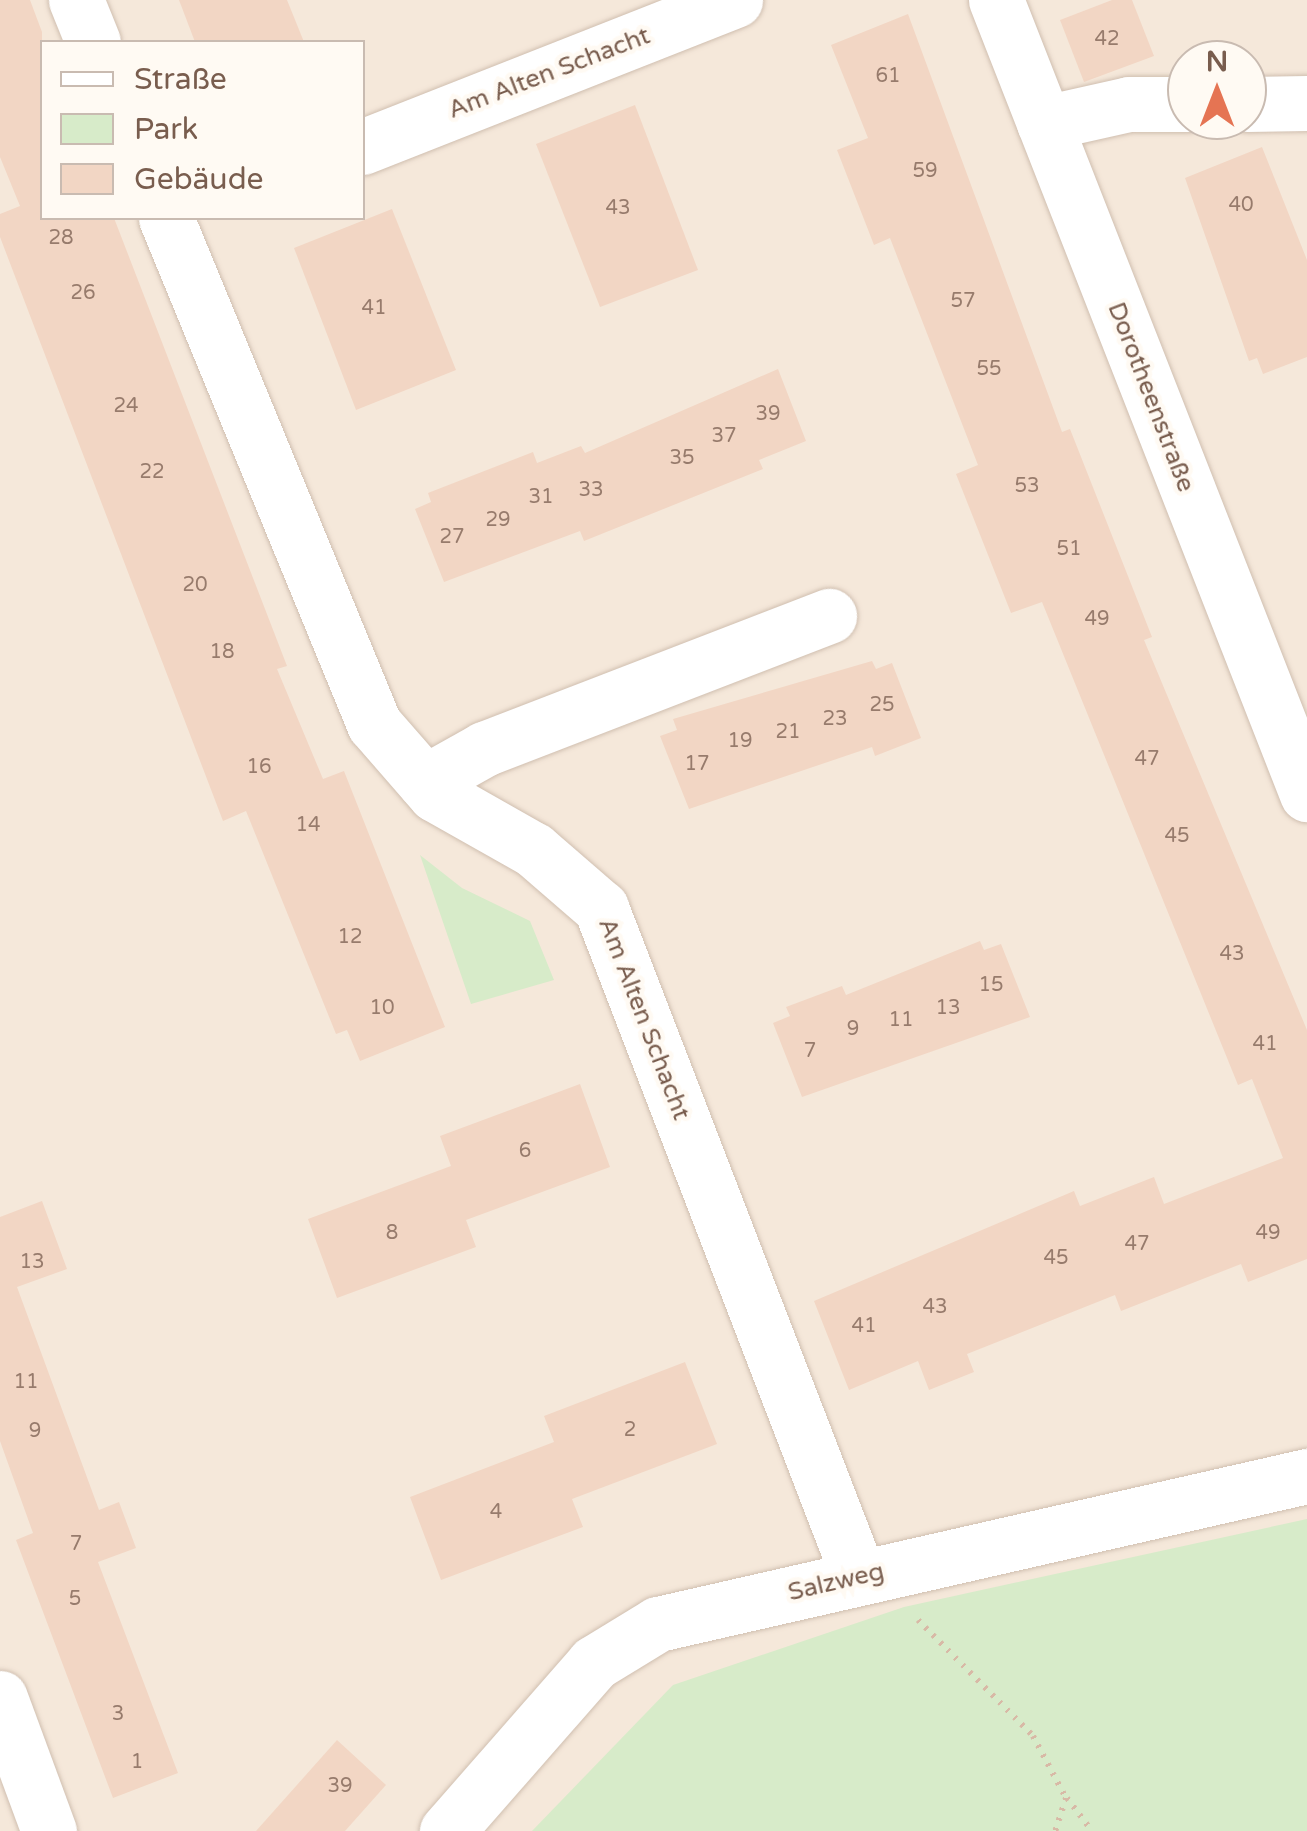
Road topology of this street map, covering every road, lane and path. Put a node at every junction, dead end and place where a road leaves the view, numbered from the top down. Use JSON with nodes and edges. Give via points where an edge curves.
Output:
{"nodes":[{"id":1,"x":76,"y":0,"type":"edge"},
{"id":2,"x":735,"y":0,"type":"edge"},
{"id":3,"x":996,"y":0,"type":"edge"},
{"id":4,"x":92,"y":40,"type":"edge"},
{"id":5,"x":1307,"y":103,"type":"edge"},
{"id":6,"x":1167,"y":104,"type":"edge"},
{"id":7,"x":1267,"y":104,"type":"edge"},
{"id":8,"x":1044,"y":123,"type":"junction"},
{"id":9,"x":365,"y":146,"type":"edge"},
{"id":10,"x":172,"y":220,"type":"edge"},
{"id":11,"x":830,"y":616,"type":"dead end"},
{"id":12,"x":425,"y":782,"type":"junction"},
{"id":13,"x":1307,"y":794,"type":"edge"},
{"id":14,"x":1307,"y":1476,"type":"edge"},
{"id":15,"x":866,"y":1574,"type":"junction"},
{"id":16,"x":0,"y":1698,"type":"edge"},
{"id":17,"x":1066,"y":1798,"type":"junction"},
{"id":18,"x":49,"y":1831,"type":"edge"},
{"id":19,"x":448,"y":1831,"type":"edge"},
{"id":20,"x":1055,"y":1831,"type":"edge"},
{"id":21,"x":1092,"y":1831,"type":"edge"}],
"edges":[{"from":1,"to":4,"type":"street"},
{"from":2,"to":9,"type":"street","name":"Am Alten Schacht"},
{"from":3,"to":8,"type":"street","name":"Dorotheenstraße"},
{"from":5,"to":7,"type":"street"},
{"from":6,"to":8,"type":"street","via":[[1129,104]]},
{"from":8,"to":13,"type":"street","name":"Dorotheenstraße"},
{"from":10,"to":12,"type":"street","name":"Am Alten Schacht","via":[[374,724]]},
{"from":11,"to":12,"type":"street","via":[[484,750]]},
{"from":12,"to":15,"type":"street","name":"Am Alten Schacht","via":[[534,850],[601,908]]},
{"from":14,"to":15,"type":"street","name":"Salzweg"},
{"from":15,"to":17,"type":"path","via":[[1033,1736]]},
{"from":15,"to":19,"type":"street","name":"Salzweg","via":[[623,1638]]},
{"from":16,"to":18,"type":"street"},
{"from":17,"to":20,"type":"path"},
{"from":17,"to":21,"type":"path"}]}
